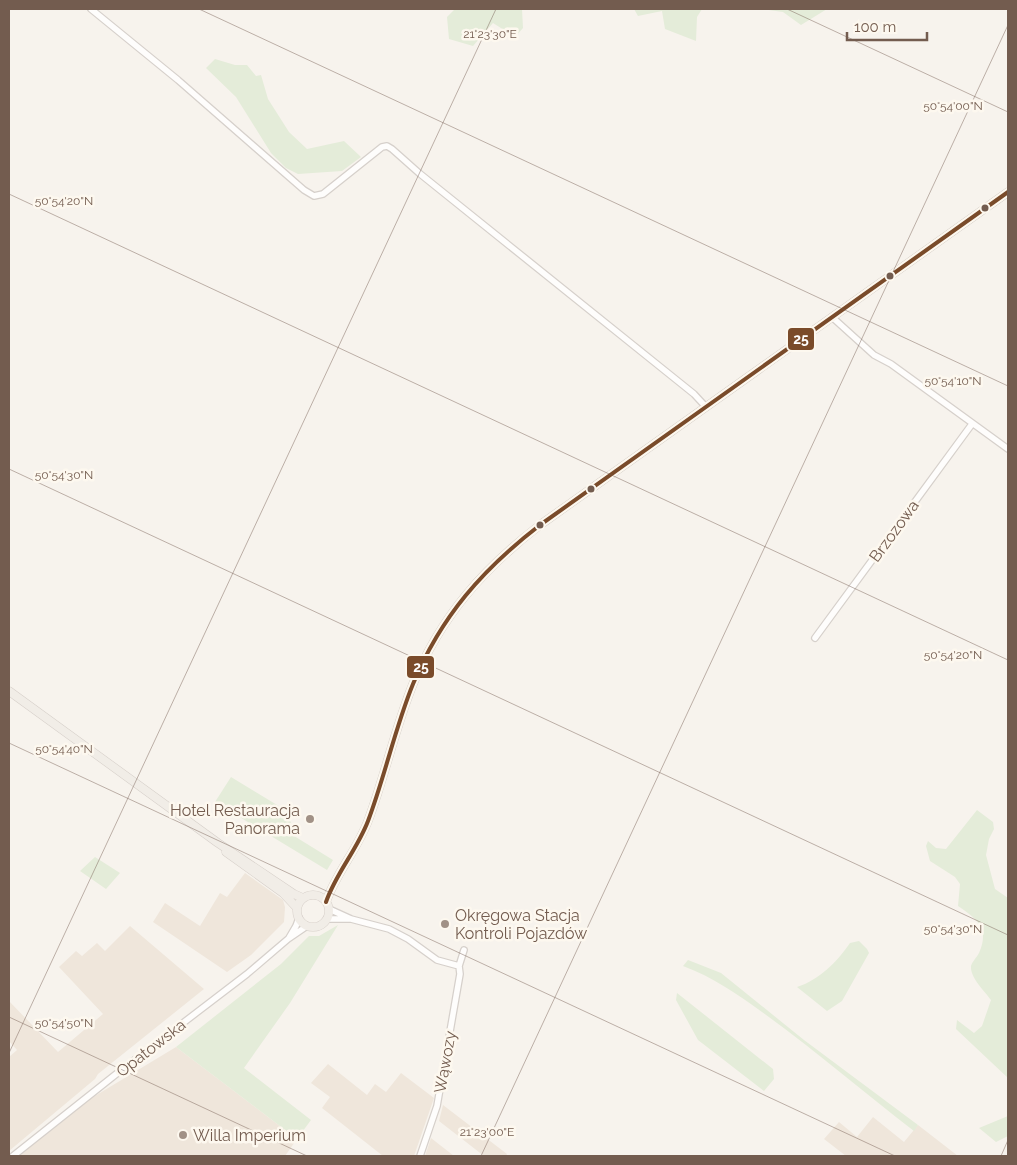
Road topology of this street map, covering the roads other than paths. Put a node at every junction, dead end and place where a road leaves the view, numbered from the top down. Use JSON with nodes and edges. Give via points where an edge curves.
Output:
{"nodes":[{"id":1,"x":91,"y":9,"type":"edge"},
{"id":2,"x":1008,"y":192,"type":"edge"},
{"id":3,"x":832,"y":317,"type":"junction"},
{"id":4,"x":706,"y":407,"type":"junction"},
{"id":5,"x":972,"y":424,"type":"junction"},
{"id":6,"x":1008,"y":449,"type":"edge"},
{"id":7,"x":816,"y":638,"type":"dead end"},
{"id":8,"x":9,"y":691,"type":"edge"},
{"id":9,"x":218,"y":843,"type":"junction"},
{"id":10,"x":335,"y":882,"type":"junction"},
{"id":11,"x":318,"y":896,"type":"junction"},
{"id":12,"x":304,"y":898,"type":"junction"},
{"id":13,"x":328,"y":906,"type":"junction"},
{"id":14,"x":297,"y":908,"type":"junction"},
{"id":15,"x":299,"y":918,"type":"junction"},
{"id":16,"x":327,"y":919,"type":"junction"},
{"id":17,"x":351,"y":919,"type":"junction"},
{"id":18,"x":307,"y":926,"type":"junction"},
{"id":19,"x":288,"y":939,"type":"junction"},
{"id":20,"x":464,"y":950,"type":"dead end"},
{"id":21,"x":459,"y":966,"type":"junction"},
{"id":22,"x":14,"y":1156,"type":"edge"},
{"id":23,"x":420,"y":1156,"type":"edge"}],
"edges":[{"from":1,"to":4,"type":"street","via":[[314,196],[323,194],[382,147],[392,149]]},
{"from":2,"to":3,"type":"main road"},
{"from":3,"to":4,"type":"main road"},
{"from":3,"to":5,"type":"street","via":[[874,355]]},
{"from":4,"to":10,"type":"main road","via":[[540,525],[503,555],[455,609],[420,669],[368,822]]},
{"from":5,"to":6,"type":"street"},
{"from":5,"to":7,"type":"street","name":"Brzozowa"},
{"from":8,"to":9,"type":"main road"},
{"from":9,"to":12,"type":"main road"},
{"from":9,"to":14,"type":"main road","via":[[283,893]]},
{"from":10,"to":11,"type":"main road"},
{"from":10,"to":13,"type":"main road"},
{"from":11,"to":12,"type":"main road"},
{"from":11,"to":13,"type":"main road"},
{"from":12,"to":14,"type":"main road"},
{"from":13,"to":16,"type":"main road"},
{"from":13,"to":17,"type":"street"},
{"from":14,"to":15,"type":"main road"},
{"from":15,"to":18,"type":"main road"},
{"from":15,"to":19,"type":"street","name":"Opatowska"},
{"from":16,"to":17,"type":"street"},
{"from":16,"to":18,"type":"main road","via":[[321,926]]},
{"from":17,"to":21,"type":"street","via":[[389,929],[437,960]]},
{"from":18,"to":19,"type":"street","name":"Opatowska"},
{"from":19,"to":22,"type":"street","name":"Opatowska"},
{"from":20,"to":21,"type":"street","name":"Wąwozy"},
{"from":21,"to":23,"type":"street","name":"Wąwozy","via":[[437,1106]]}]}
